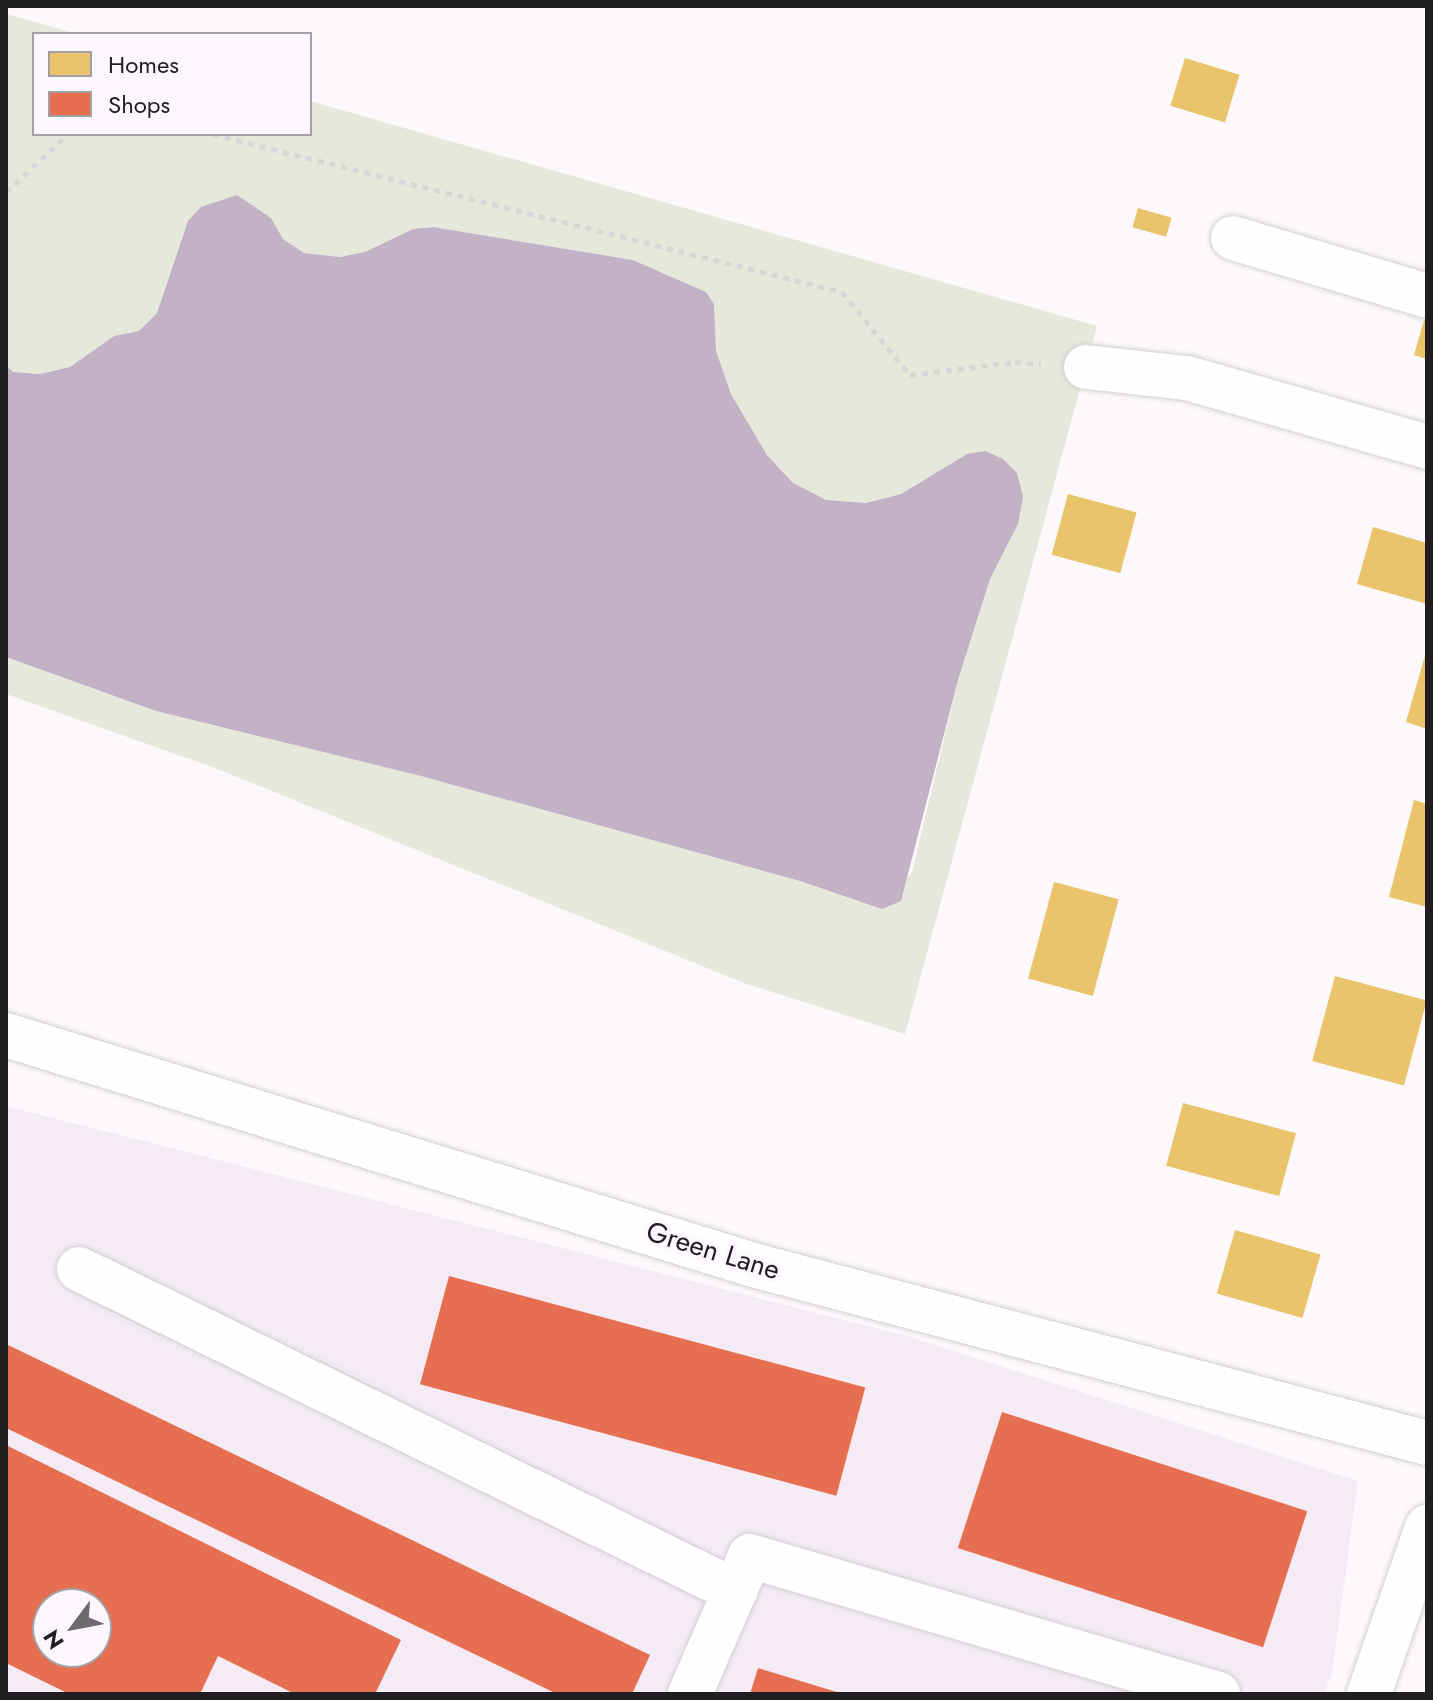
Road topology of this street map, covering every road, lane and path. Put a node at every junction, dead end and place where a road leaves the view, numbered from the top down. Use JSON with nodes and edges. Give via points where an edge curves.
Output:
{"nodes":[{"id":1,"x":66,"y":136,"type":"edge"},
{"id":2,"x":221,"y":136,"type":"edge"},
{"id":3,"x":6,"y":192,"type":"edge"},
{"id":4,"x":1233,"y":238,"type":"dead end"},
{"id":5,"x":1427,"y":296,"type":"edge"},
{"id":6,"x":1086,"y":367,"type":"joint"},
{"id":7,"x":1427,"y":447,"type":"edge"},
{"id":8,"x":6,"y":1035,"type":"edge"},
{"id":9,"x":79,"y":1269,"type":"dead end"},
{"id":10,"x":1427,"y":1443,"type":"edge"},
{"id":11,"x":1427,"y":1527,"type":"edge"},
{"id":12,"x":743,"y":1574,"type":"junction"},
{"id":13,"x":690,"y":1694,"type":"edge"},
{"id":14,"x":1218,"y":1694,"type":"edge"},
{"id":15,"x":1369,"y":1694,"type":"edge"}],
"edges":[{"from":1,"to":3,"type":"path"},
{"from":2,"to":6,"type":"path","via":[[842,292],[910,375],[1015,362]]},
{"from":4,"to":5,"type":"street"},
{"from":6,"to":7,"type":"street","via":[[1187,378]]},
{"from":8,"to":10,"type":"street","name":"Green Lane","via":[[757,1266]]},
{"from":9,"to":12,"type":"street"},
{"from":11,"to":15,"type":"street"},
{"from":12,"to":13,"type":"street"},
{"from":12,"to":14,"type":"street"}]}
